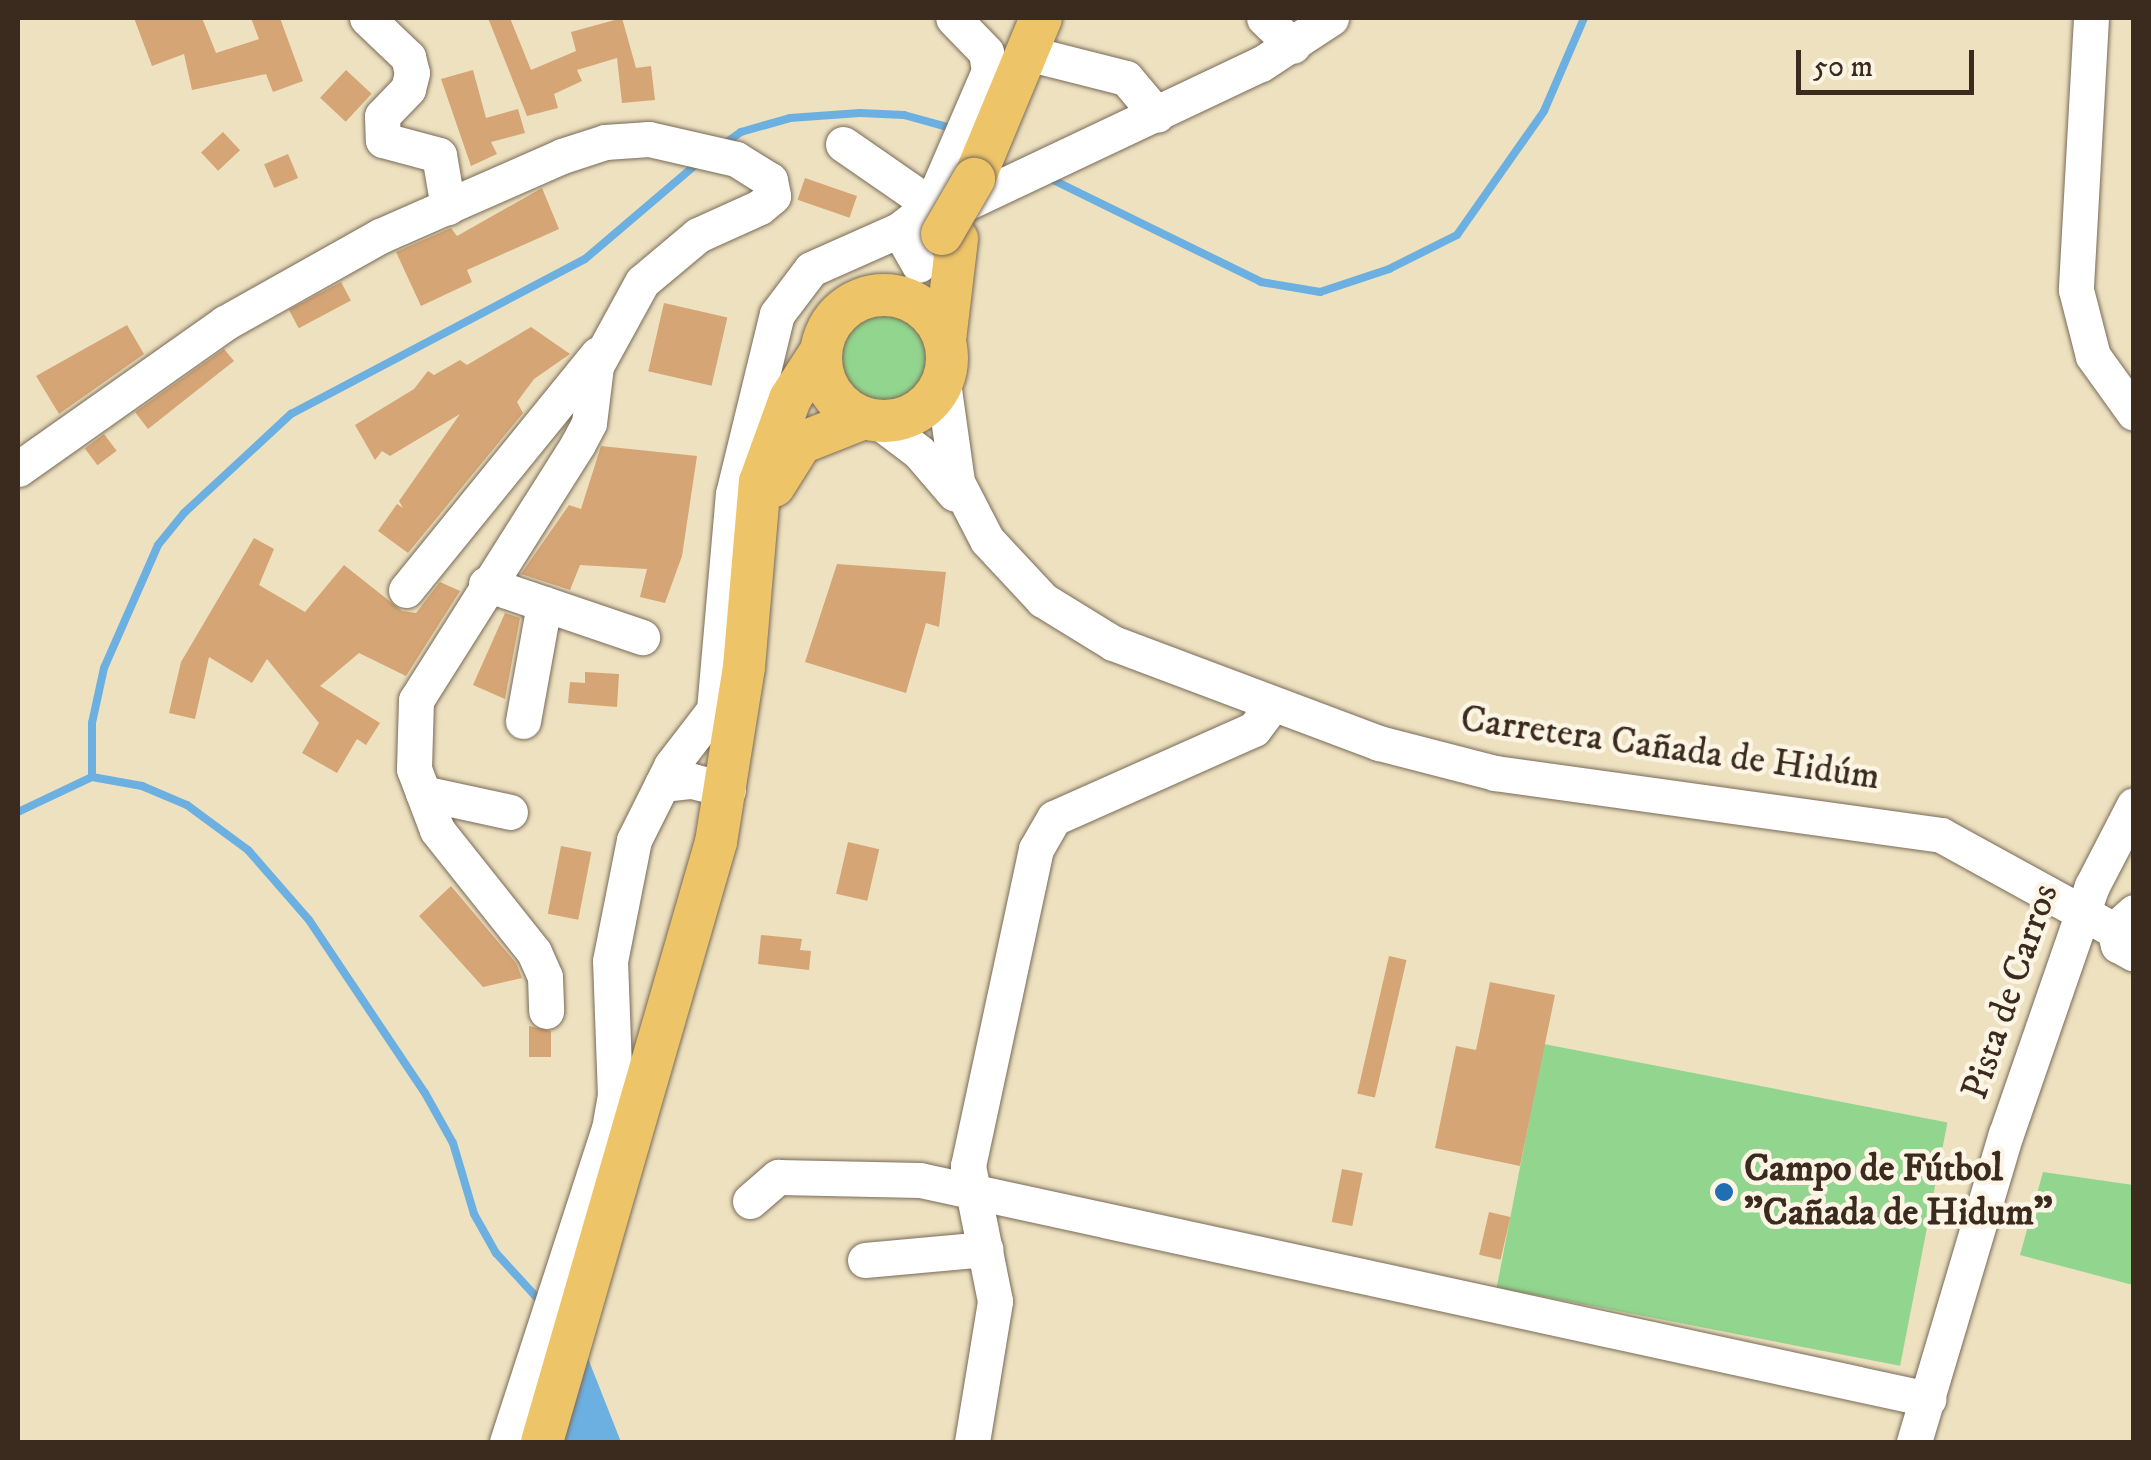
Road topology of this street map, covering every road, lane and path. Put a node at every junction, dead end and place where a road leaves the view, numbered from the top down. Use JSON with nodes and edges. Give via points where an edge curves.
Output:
{"nodes":[{"id":1,"x":367,"y":18,"type":"edge"},
{"id":2,"x":953,"y":18,"type":"edge"},
{"id":3,"x":1264,"y":18,"type":"edge"},
{"id":4,"x":1331,"y":18,"type":"edge"},
{"id":5,"x":2091,"y":18,"type":"edge"},
{"id":6,"x":1293,"y":46,"type":"junction"},
{"id":7,"x":1019,"y":47,"type":"edge"},
{"id":8,"x":1156,"y":115,"type":"junction"},
{"id":9,"x":843,"y":144,"type":"dead end"},
{"id":10,"x":448,"y":206,"type":"junction"},
{"id":11,"x":929,"y":235,"type":"junction"},
{"id":12,"x":882,"y":294,"type":"junction"},
{"id":13,"x":945,"y":340,"type":"junction"},
{"id":14,"x":603,"y":348,"type":"junction"},
{"id":15,"x":821,"y":351,"type":"junction"},
{"id":16,"x":943,"y":382,"type":"junction"},
{"id":17,"x":2134,"y":413,"type":"edge"},
{"id":18,"x":871,"y":419,"type":"junction"},
{"id":19,"x":18,"y":469,"type":"edge"},
{"id":20,"x":966,"y":505,"type":"junction"},
{"id":21,"x":756,"y":543,"type":"junction"},
{"id":22,"x":486,"y":584,"type":"junction"},
{"id":23,"x":406,"y":590,"type":"dead end"},
{"id":24,"x":544,"y":604,"type":"junction"},
{"id":25,"x":642,"y":636,"type":"dead end"},
{"id":26,"x":1272,"y":704,"type":"junction"},
{"id":27,"x":523,"y":721,"type":"dead end"},
{"id":28,"x":662,"y":784,"type":"junction"},
{"id":29,"x":728,"y":790,"type":"junction"},
{"id":30,"x":427,"y":804,"type":"junction"},
{"id":31,"x":2134,"y":805,"type":"edge"},
{"id":32,"x":510,"y":812,"type":"dead end"},
{"id":33,"x":2082,"y":913,"type":"junction"},
{"id":34,"x":2129,"y":923,"type":"edge"},
{"id":35,"x":546,"y":1010,"type":"dead end"},
{"id":36,"x":969,"y":1189,"type":"junction"},
{"id":37,"x":750,"y":1200,"type":"dead end"},
{"id":38,"x":985,"y":1248,"type":"junction"},
{"id":39,"x":865,"y":1260,"type":"dead end"},
{"id":40,"x":1928,"y":1399,"type":"junction"},
{"id":41,"x":507,"y":1442,"type":"edge"},
{"id":42,"x":542,"y":1442,"type":"edge"},
{"id":43,"x":972,"y":1442,"type":"edge"},
{"id":44,"x":1914,"y":1442,"type":"edge"}],
"edges":[{"from":1,"to":10,"type":"street","via":[[408,57],[412,73],[408,88],[382,116],[384,140],[439,154]]},
{"from":2,"to":7,"type":"street"},
{"from":3,"to":6,"type":"street"},
{"from":4,"to":6,"type":"street"},
{"from":5,"to":17,"type":"street","via":[[2076,290],[2093,356]]},
{"from":6,"to":8,"type":"street"},
{"from":7,"to":8,"type":"street","via":[[1126,78]]},
{"from":7,"to":11,"type":"main road","bridge":true},
{"from":8,"to":11,"type":"street","via":[[960,206]]},
{"from":9,"to":11,"type":"street"},
{"from":10,"to":14,"type":"street","via":[[606,142],[676,144],[736,159],[770,180],[773,196],[698,235],[642,282]]},
{"from":10,"to":19,"type":"street","via":[[224,322]]},
{"from":11,"to":12,"type":"main road"},
{"from":11,"to":13,"type":"main road"},
{"from":11,"to":28,"type":"street","via":[[812,269],[777,314],[734,494],[714,710]]},
{"from":12,"to":13,"type":"main road","via":[[928,312]]},
{"from":12,"to":15,"type":"main road","via":[[841,311]]},
{"from":13,"to":16,"type":"main road"},
{"from":14,"to":22,"type":"street","via":[[584,433]]},
{"from":14,"to":23,"type":"street"},
{"from":15,"to":18,"type":"main road","via":[[836,399]]},
{"from":15,"to":21,"type":"main road","via":[[803,374],[772,445],[754,520]]},
{"from":16,"to":18,"type":"main road","via":[[910,416]]},
{"from":16,"to":20,"type":"street","via":[[951,458]]},
{"from":18,"to":20,"type":"street","via":[[919,452]]},
{"from":18,"to":21,"type":"main road","via":[[818,432],[785,462]]},
{"from":20,"to":26,"type":"street","name":"Carretera Cañada de Hidúm","via":[[1013,572],[1077,624]]},
{"from":21,"to":29,"type":"main road"},
{"from":22,"to":24,"type":"street"},
{"from":22,"to":30,"type":"street","via":[[416,700],[410,731]]},
{"from":24,"to":25,"type":"street"},
{"from":24,"to":27,"type":"street"},
{"from":26,"to":33,"type":"street","name":"Carretera Cañada de Hidúm","via":[[1379,743],[1496,772],[1674,801],[1906,826],[1985,854]]},
{"from":26,"to":36,"type":"street","via":[[1254,729],[1067,811],[1045,830],[968,1166]]},
{"from":28,"to":29,"type":"street","via":[[692,781]]},
{"from":28,"to":41,"type":"street","via":[[634,840],[618,896],[610,961],[615,1096]]},
{"from":29,"to":42,"type":"main road"},
{"from":30,"to":32,"type":"street"},
{"from":30,"to":35,"type":"street","via":[[453,857],[534,952],[545,977]]},
{"from":31,"to":33,"type":"street","name":"Pista de Carros"},
{"from":33,"to":34,"type":"street","name":"Carretera Cañada de Hidúm"},
{"from":33,"to":40,"type":"street","name":"Pista de Carros","via":[[2006,1134]]},
{"from":36,"to":37,"type":"street","via":[[796,1175],[778,1177]]},
{"from":36,"to":38,"type":"street"},
{"from":36,"to":40,"type":"street"},
{"from":38,"to":39,"type":"street"},
{"from":38,"to":43,"type":"street","via":[[995,1300]]},
{"from":40,"to":44,"type":"street","name":"Pista de Carros"}]}
